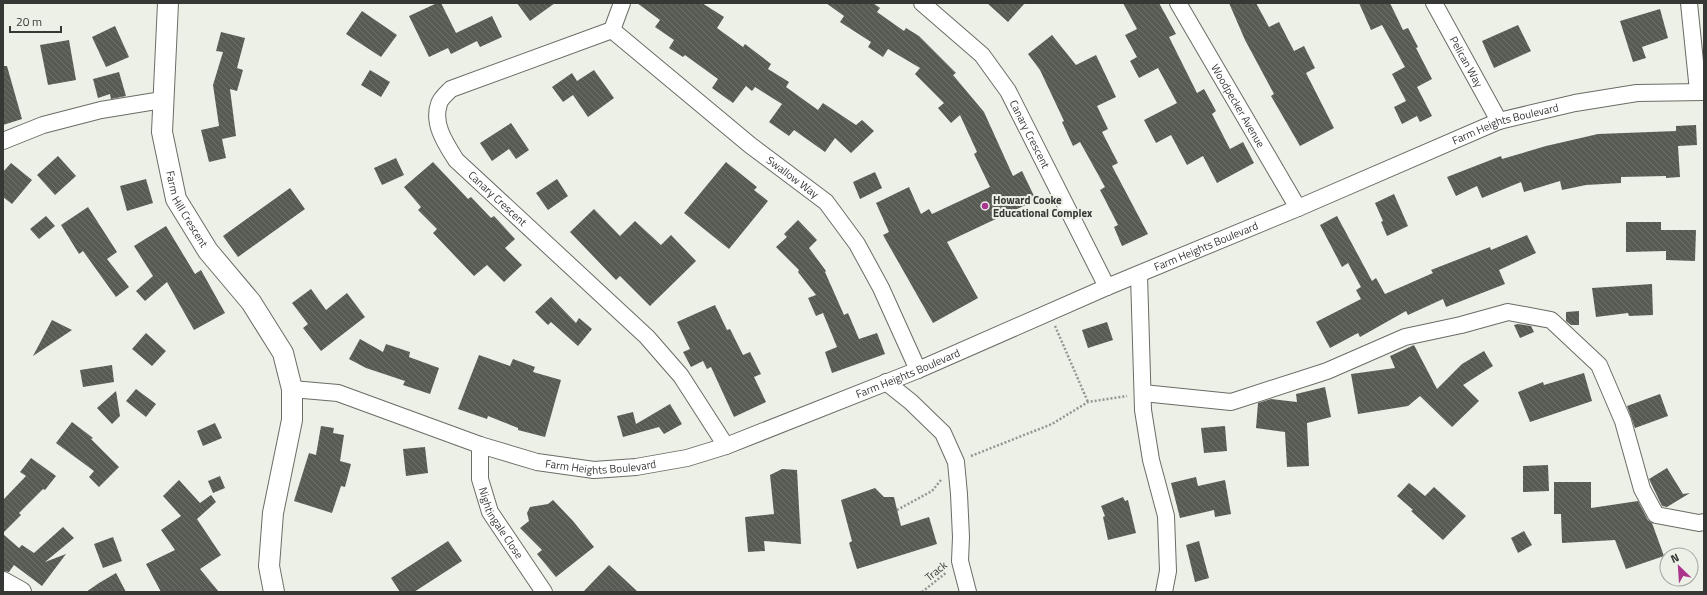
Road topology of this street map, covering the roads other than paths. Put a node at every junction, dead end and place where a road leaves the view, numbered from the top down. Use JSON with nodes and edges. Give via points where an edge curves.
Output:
{"nodes":[{"id":1,"x":168,"y":3,"type":"edge"},
{"id":2,"x":622,"y":3,"type":"edge"},
{"id":3,"x":922,"y":3,"type":"edge"},
{"id":4,"x":1178,"y":3,"type":"edge"},
{"id":5,"x":1434,"y":3,"type":"edge"},
{"id":6,"x":1689,"y":3,"type":"edge"},
{"id":7,"x":612,"y":30,"type":"junction"},
{"id":8,"x":1701,"y":92,"type":"edge"},
{"id":9,"x":162,"y":100,"type":"junction"},
{"id":10,"x":1499,"y":121,"type":"junction"},
{"id":11,"x":3,"y":141,"type":"edge"},
{"id":12,"x":1298,"y":208,"type":"junction"},
{"id":13,"x":1139,"y":275,"type":"junction"},
{"id":14,"x":1108,"y":287,"type":"junction"},
{"id":15,"x":918,"y":370,"type":"junction"},
{"id":16,"x":886,"y":382,"type":"junction"},
{"id":17,"x":292,"y":389,"type":"junction"},
{"id":18,"x":1143,"y":393,"type":"junction"},
{"id":19,"x":480,"y":445,"type":"junction"},
{"id":20,"x":726,"y":446,"type":"junction"},
{"id":21,"x":1704,"y":522,"type":"edge"},
{"id":22,"x":3,"y":582,"type":"edge"},
{"id":23,"x":21,"y":592,"type":"edge"},
{"id":24,"x":274,"y":592,"type":"edge"},
{"id":25,"x":544,"y":592,"type":"edge"},
{"id":26,"x":968,"y":592,"type":"edge"},
{"id":27,"x":1164,"y":592,"type":"edge"}],
"edges":[{"from":1,"to":9,"type":"street","name":"Farm Hill Crescent"},
{"from":2,"to":7,"type":"street"},
{"from":3,"to":14,"type":"street","name":"Canary Crescent","via":[[982,55],[1008,91]]},
{"from":4,"to":12,"type":"street","name":"Woodpecker Avenue"},
{"from":5,"to":10,"type":"street","name":"Pelican Way"},
{"from":6,"to":8,"type":"street"},
{"from":7,"to":15,"type":"street","name":"Swallow Way","via":[[750,145],[826,202],[857,244],[881,288]]},
{"from":7,"to":20,"type":"street","name":"Canary Crescent","via":[[451,89],[439,103],[438,124],[456,160],[647,337],[681,376]]},
{"from":8,"to":10,"type":"street","name":"Farm Heights Boulevard","via":[[1637,93],[1575,103]]},
{"from":9,"to":11,"type":"street","via":[[101,110],[43,125]]},
{"from":9,"to":17,"type":"street","name":"Farm Hill Crescent","via":[[162,132],[176,200],[208,251],[251,302],[283,353]]},
{"from":10,"to":12,"type":"street","name":"Farm Heights Boulevard"},
{"from":12,"to":13,"type":"street","name":"Farm Heights Boulevard"},
{"from":13,"to":14,"type":"street","name":"Farm Heights Boulevard"},
{"from":13,"to":18,"type":"street"},
{"from":14,"to":15,"type":"street","name":"Farm Heights Boulevard"},
{"from":15,"to":16,"type":"street","name":"Farm Heights Boulevard"},
{"from":16,"to":20,"type":"street","name":"Farm Heights Boulevard"},
{"from":16,"to":26,"type":"street","via":[[943,433],[956,462],[960,508],[960,562]]},
{"from":17,"to":19,"type":"street","name":"Farm Heights Boulevard","via":[[338,393]]},
{"from":17,"to":24,"type":"street","via":[[292,420],[273,513],[269,566]]},
{"from":18,"to":21,"type":"street","via":[[1231,402],[1327,371],[1404,337],[1508,312],[1551,320],[1599,365],[1623,421],[1642,489],[1656,515]]},
{"from":18,"to":27,"type":"street","via":[[1143,410],[1151,460],[1166,516],[1168,571]]},
{"from":19,"to":20,"type":"street","name":"Farm Heights Boulevard","via":[[537,462],[594,470],[636,467],[687,458]]},
{"from":19,"to":25,"type":"street","name":"Nightingale Close","via":[[480,479],[490,512]]},
{"from":22,"to":23,"type":"street"}]}
